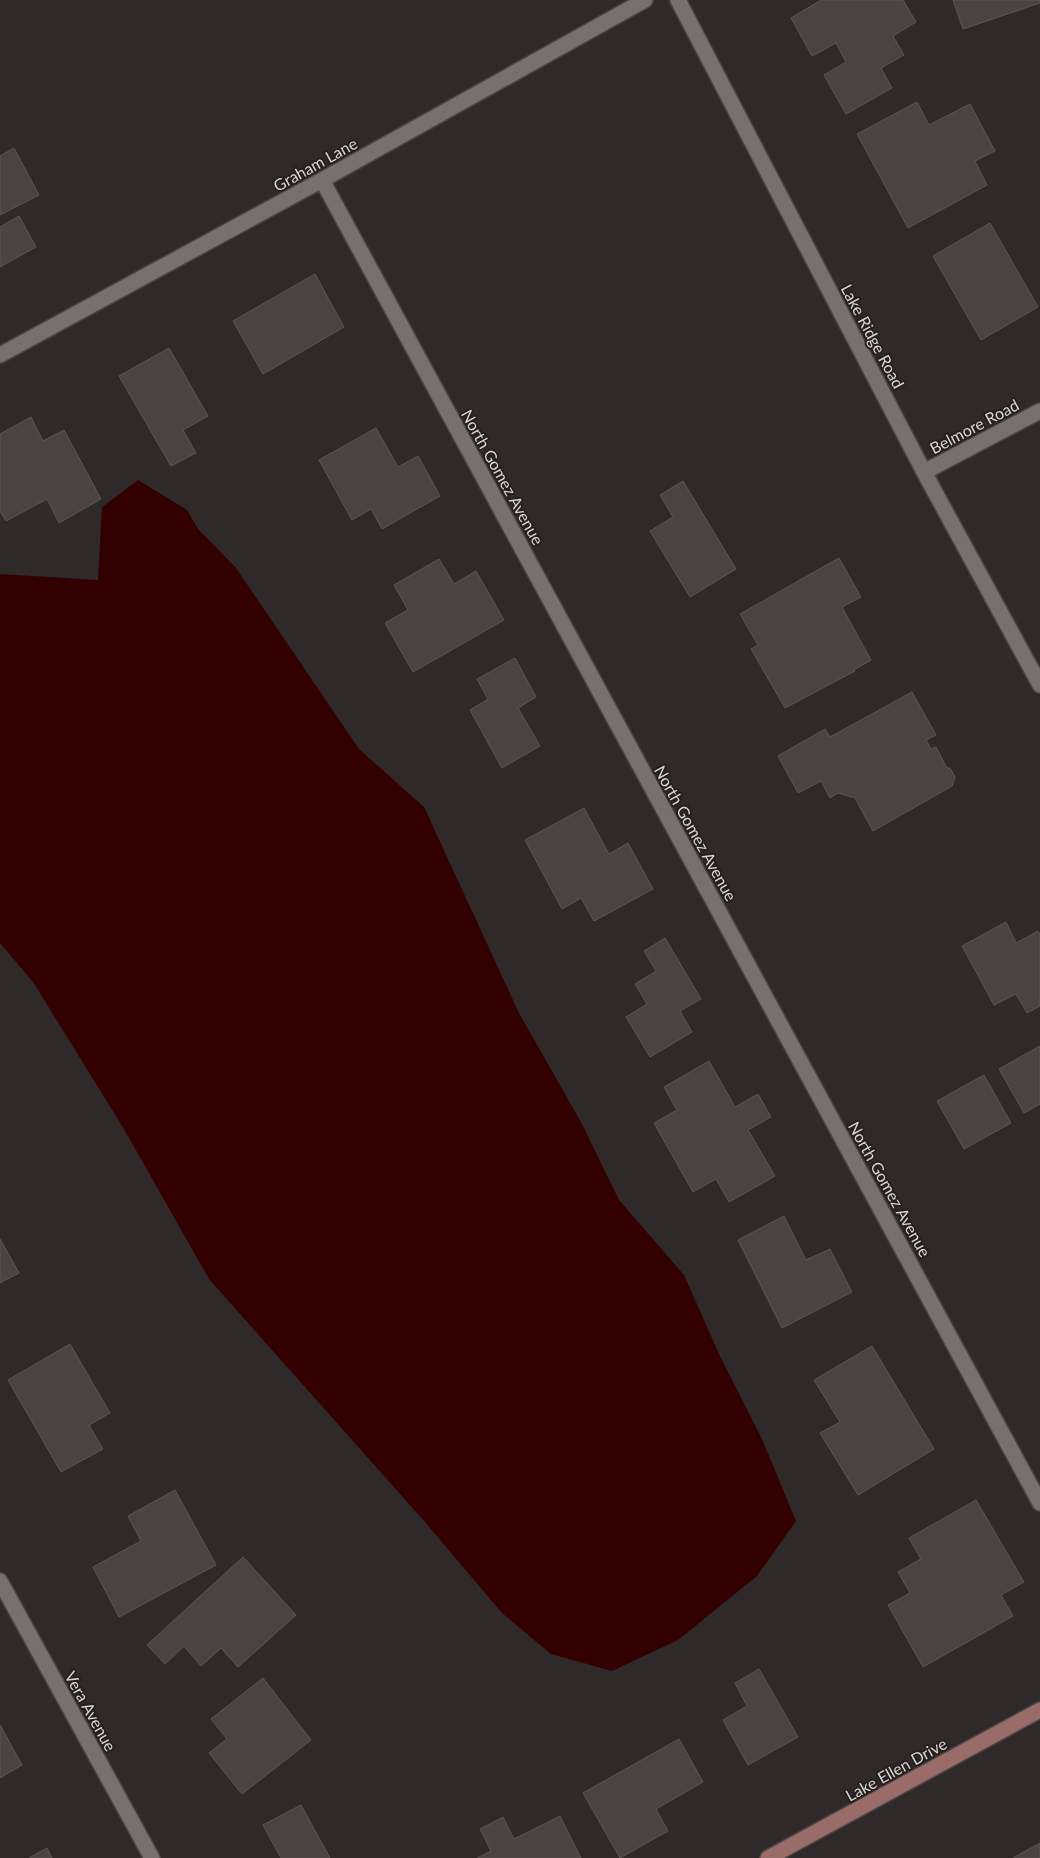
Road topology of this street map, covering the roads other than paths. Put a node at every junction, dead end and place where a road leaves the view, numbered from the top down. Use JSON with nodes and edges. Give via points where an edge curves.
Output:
{"nodes":[{"id":1,"x":645,"y":0,"type":"edge"},
{"id":2,"x":678,"y":0,"type":"edge"},
{"id":3,"x":322,"y":180,"type":"junction"},
{"id":4,"x":0,"y":355,"type":"edge"},
{"id":5,"x":1040,"y":411,"type":"edge"},
{"id":6,"x":924,"y":472,"type":"junction"},
{"id":7,"x":1040,"y":685,"type":"edge"},
{"id":8,"x":1040,"y":1503,"type":"edge"},
{"id":9,"x":0,"y":1581,"type":"edge"},
{"id":10,"x":1040,"y":1710,"type":"edge"},
{"id":11,"x":152,"y":1858,"type":"edge"},
{"id":12,"x":768,"y":1858,"type":"edge"}],
"edges":[{"from":1,"to":3,"type":"street","name":"Graham Lane"},
{"from":2,"to":6,"type":"street","name":"Lake Ridge Road"},
{"from":3,"to":4,"type":"street","name":"Graham Lane"},
{"from":3,"to":8,"type":"street","name":"North Gomez Avenue"},
{"from":5,"to":6,"type":"street","name":"Belmore Road"},
{"from":6,"to":7,"type":"street","name":"Lake Ridge Road"},
{"from":9,"to":11,"type":"street","name":"Vera Avenue"},
{"from":10,"to":12,"type":"street","name":"Lake Ellen Drive"}]}
